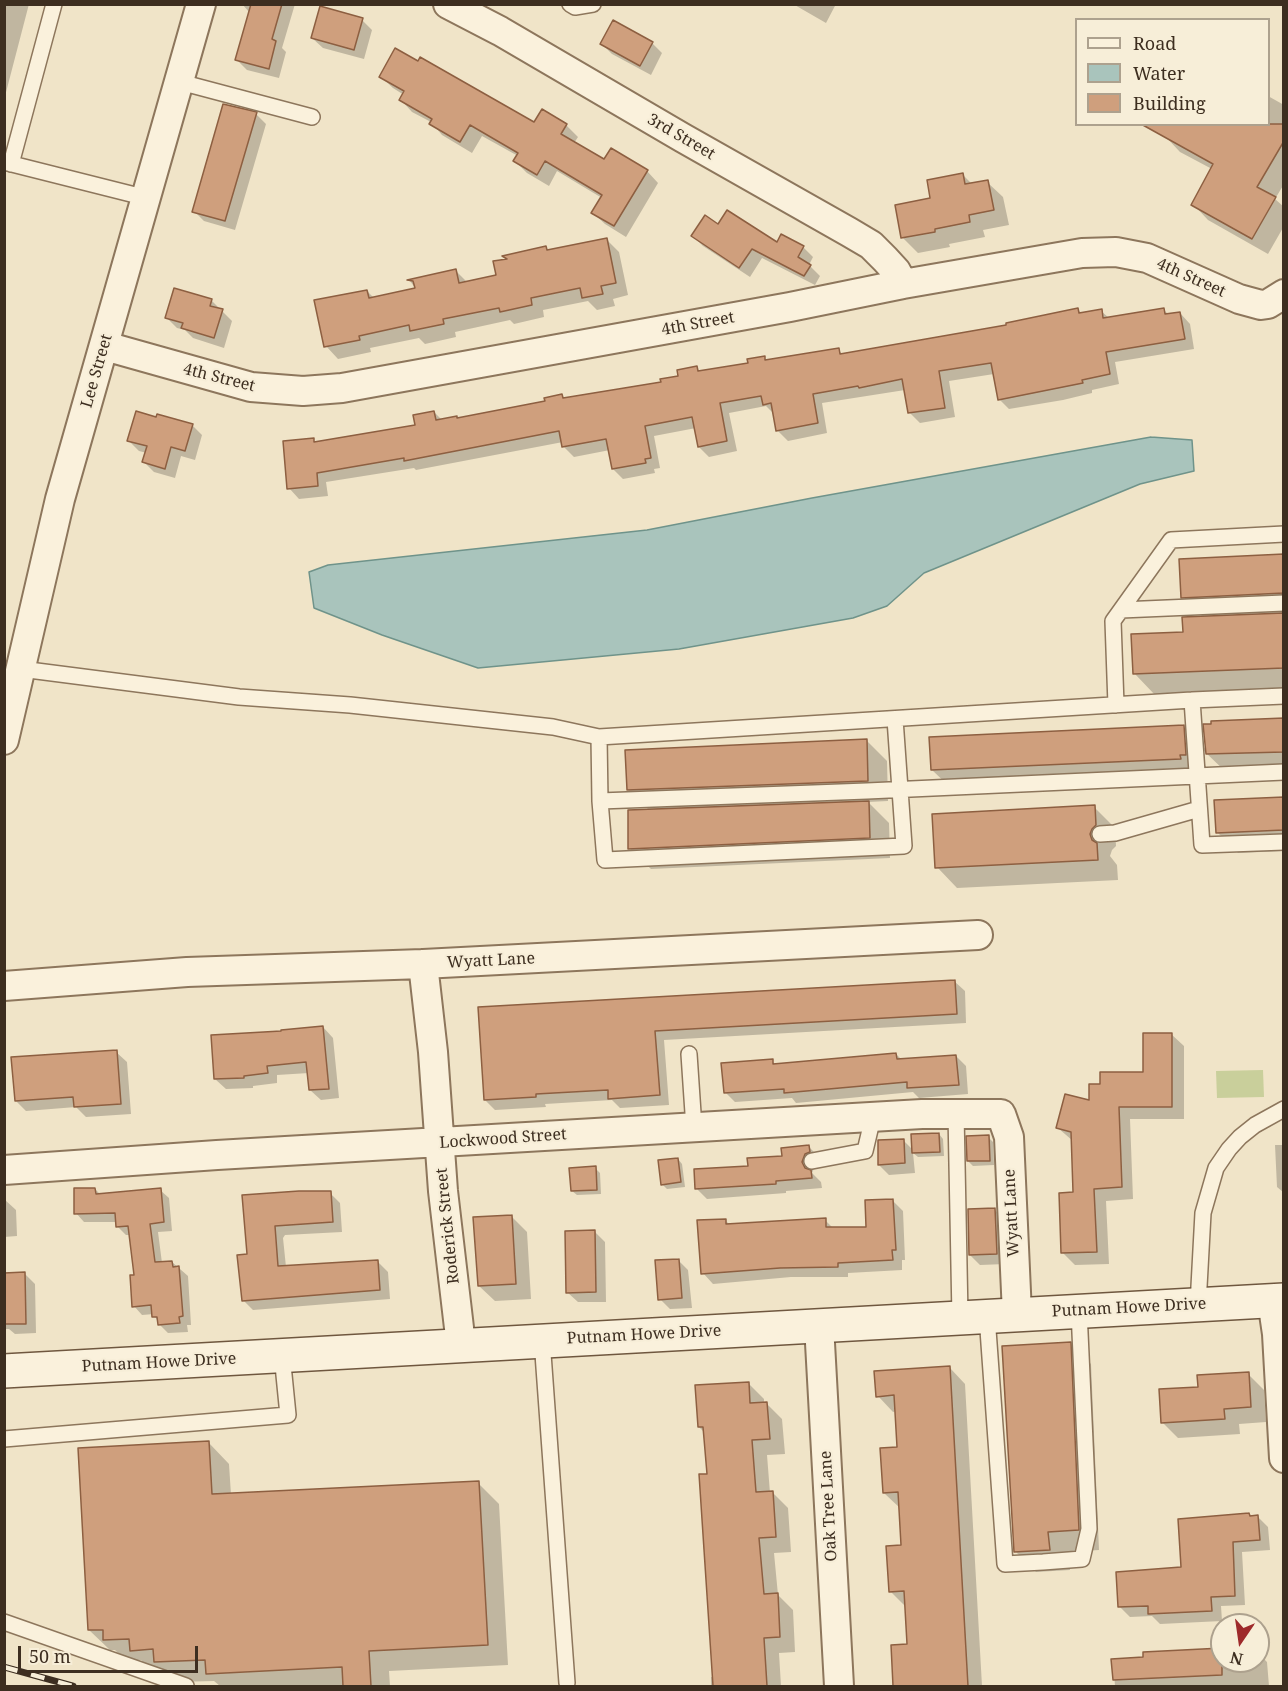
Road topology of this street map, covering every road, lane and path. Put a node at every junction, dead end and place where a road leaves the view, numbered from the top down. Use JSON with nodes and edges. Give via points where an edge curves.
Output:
{"nodes":[{"id":1,"x":54,"y":4,"type":"edge"},
{"id":2,"x":201,"y":4,"type":"edge"},
{"id":3,"x":448,"y":4,"type":"edge"},
{"id":4,"x":570,"y":4,"type":"edge"},
{"id":5,"x":592,"y":4,"type":"edge"},
{"id":6,"x":180,"y":82,"type":"junction"},
{"id":7,"x":312,"y":117,"type":"dead end"},
{"id":8,"x":8,"y":163,"type":"edge"},
{"id":9,"x":147,"y":198,"type":"junction"},
{"id":10,"x":903,"y":284,"type":"junction"},
{"id":11,"x":1284,"y":294,"type":"edge"},
{"id":12,"x":105,"y":346,"type":"junction"},
{"id":13,"x":1284,"y":534,"type":"edge"},
{"id":14,"x":1284,"y":603,"type":"edge"},
{"id":15,"x":1121,"y":610,"type":"junction"},
{"id":16,"x":21,"y":669,"type":"junction"},
{"id":17,"x":1284,"y":696,"type":"edge"},
{"id":18,"x":1192,"y":700,"type":"junction"},
{"id":19,"x":1116,"y":705,"type":"junction"},
{"id":20,"x":895,"y":719,"type":"junction"},
{"id":21,"x":599,"y":738,"type":"junction"},
{"id":22,"x":4,"y":740,"type":"edge"},
{"id":23,"x":1284,"y":772,"type":"edge"},
{"id":24,"x":1197,"y":776,"type":"junction"},
{"id":25,"x":900,"y":790,"type":"junction"},
{"id":26,"x":600,"y":801,"type":"junction"},
{"id":27,"x":1200,"y":809,"type":"junction"},
{"id":28,"x":1100,"y":834,"type":"dead end"},
{"id":29,"x":1284,"y":842,"type":"edge"},
{"id":30,"x":978,"y":935,"type":"dead end"},
{"id":31,"x":423,"y":964,"type":"junction"},
{"id":32,"x":4,"y":986,"type":"edge"},
{"id":33,"x":689,"y":1054,"type":"dead end"},
{"id":34,"x":1284,"y":1109,"type":"edge"},
{"id":35,"x":956,"y":1113,"type":"junction"},
{"id":36,"x":1001,"y":1114,"type":"joint"},
{"id":37,"x":873,"y":1117,"type":"junction"},
{"id":38,"x":694,"y":1128,"type":"junction"},
{"id":39,"x":439,"y":1144,"type":"junction"},
{"id":40,"x":812,"y":1161,"type":"dead end"},
{"id":41,"x":4,"y":1170,"type":"edge"},
{"id":42,"x":1278,"y":1300,"type":"edge"},
{"id":43,"x":1198,"y":1305,"type":"junction"},
{"id":44,"x":1079,"y":1311,"type":"junction"},
{"id":45,"x":988,"y":1316,"type":"junction"},
{"id":46,"x":819,"y":1324,"type":"junction"},
{"id":47,"x":542,"y":1340,"type":"junction"},
{"id":48,"x":461,"y":1345,"type":"junction"},
{"id":49,"x":282,"y":1355,"type":"junction"},
{"id":50,"x":4,"y":1371,"type":"edge"},
{"id":51,"x":4,"y":1439,"type":"edge"},
{"id":52,"x":1284,"y":1458,"type":"edge"},
{"id":53,"x":4,"y":1622,"type":"edge"},
{"id":54,"x":567,"y":1683,"type":"dead end"},
{"id":55,"x":186,"y":1686,"type":"edge"},
{"id":56,"x":840,"y":1686,"type":"edge"}],
"edges":[{"from":1,"to":8,"type":"lane"},
{"from":2,"to":6,"type":"street","name":"Lee Street"},
{"from":3,"to":10,"type":"street","name":"3rd Street","via":[[871,245]]},
{"from":4,"to":5,"type":"lane"},
{"from":6,"to":7,"type":"lane"},
{"from":6,"to":9,"type":"street","name":"Lee Street"},
{"from":8,"to":9,"type":"lane"},
{"from":9,"to":12,"type":"street","name":"Lee Street"},
{"from":10,"to":11,"type":"street","name":"4th Street","via":[[1082,253],[1116,252],[1148,258],[1250,302],[1268,304]]},
{"from":10,"to":12,"type":"street","name":"4th Street","via":[[790,308],[342,388],[303,391],[251,387]]},
{"from":12,"to":16,"type":"street","name":"Lee Street","via":[[60,499]]},
{"from":13,"to":15,"type":"lane","via":[[1171,540]]},
{"from":14,"to":15,"type":"lane"},
{"from":15,"to":19,"type":"lane","via":[[1113,621]]},
{"from":16,"to":21,"type":"lane","via":[[239,697],[553,727]]},
{"from":16,"to":22,"type":"street","name":"Lee Street"},
{"from":17,"to":18,"type":"lane"},
{"from":18,"to":19,"type":"lane"},
{"from":18,"to":24,"type":"lane"},
{"from":19,"to":20,"type":"lane"},
{"from":20,"to":21,"type":"lane"},
{"from":20,"to":25,"type":"lane"},
{"from":21,"to":26,"type":"lane"},
{"from":23,"to":24,"type":"lane"},
{"from":24,"to":25,"type":"lane"},
{"from":24,"to":27,"type":"lane"},
{"from":25,"to":26,"type":"lane"},
{"from":25,"to":26,"type":"lane","via":[[904,846],[604,860]]},
{"from":27,"to":28,"type":"lane"},
{"from":27,"to":29,"type":"lane","via":[[1202,845]]},
{"from":30,"to":31,"type":"street","name":"Wyatt Lane"},
{"from":31,"to":32,"type":"street","name":"Wyatt Lane","via":[[187,972]]},
{"from":31,"to":39,"type":"street","name":"Roderick Street"},
{"from":33,"to":38,"type":"lane"},
{"from":34,"to":43,"type":"lane","via":[[1240,1137],[1216,1168],[1203,1213]]},
{"from":35,"to":36,"type":"street","name":"Lockwood Street"},
{"from":35,"to":37,"type":"street","name":"Lockwood Street"},
{"from":35,"to":45,"type":"lane"},
{"from":36,"to":45,"type":"street","name":"Wyatt Lane","via":[[1009,1137]]},
{"from":37,"to":38,"type":"street","name":"Lockwood Street"},
{"from":37,"to":40,"type":"lane","via":[[865,1151]]},
{"from":38,"to":39,"type":"street","name":"Lockwood Street"},
{"from":39,"to":41,"type":"street","name":"Lockwood Street"},
{"from":39,"to":48,"type":"street","name":"Roderick Street"},
{"from":42,"to":43,"type":"street","name":"Putnam Howe Drive"},
{"from":42,"to":52,"type":"street"},
{"from":43,"to":44,"type":"street","name":"Putnam Howe Drive"},
{"from":44,"to":45,"type":"street","name":"Putnam Howe Drive"},
{"from":44,"to":45,"type":"lane","via":[[1089,1529],[1082,1559],[1005,1564]]},
{"from":45,"to":46,"type":"street","name":"Putnam Howe Drive"},
{"from":46,"to":47,"type":"street","name":"Putnam Howe Drive"},
{"from":46,"to":56,"type":"street","name":"Oak Tree Lane"},
{"from":47,"to":48,"type":"street","name":"Putnam Howe Drive"},
{"from":47,"to":54,"type":"lane"},
{"from":48,"to":49,"type":"street","name":"Putnam Howe Drive"},
{"from":49,"to":50,"type":"street","name":"Putnam Howe Drive"},
{"from":49,"to":51,"type":"lane","via":[[288,1415]]},
{"from":53,"to":55,"type":"lane"}]}
